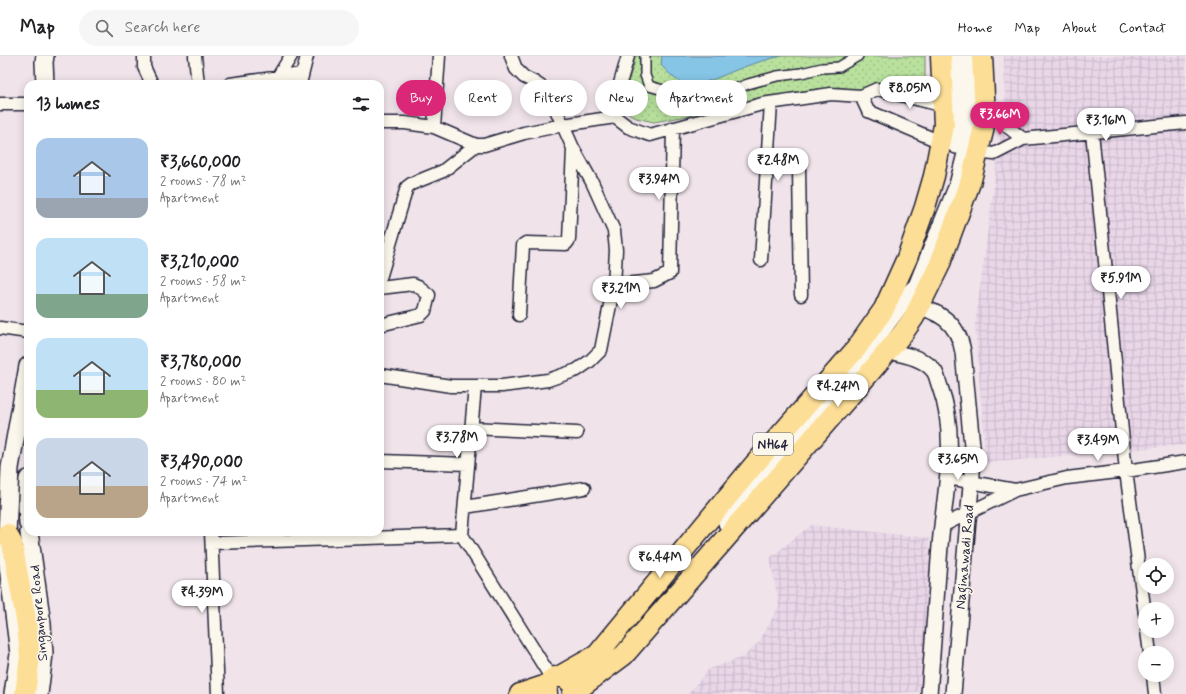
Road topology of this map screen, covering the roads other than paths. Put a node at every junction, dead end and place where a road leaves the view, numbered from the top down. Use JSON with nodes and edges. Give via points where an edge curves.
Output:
{"nodes":[{"id":1,"x":144,"y":56,"type":"edge"},
{"id":2,"x":195,"y":56,"type":"edge"},
{"id":3,"x":291,"y":56,"type":"edge"},
{"id":4,"x":307,"y":56,"type":"edge"},
{"id":5,"x":439,"y":56,"type":"edge"},
{"id":6,"x":511,"y":56,"type":"edge"},
{"id":7,"x":628,"y":56,"type":"edge"},
{"id":8,"x":645,"y":56,"type":"edge"},
{"id":9,"x":858,"y":56,"type":"edge"},
{"id":10,"x":941,"y":56,"type":"edge"},
{"id":11,"x":956,"y":56,"type":"edge"},
{"id":12,"x":970,"y":56,"type":"edge"},
{"id":13,"x":982,"y":56,"type":"edge"},
{"id":14,"x":43,"y":58,"type":"edge"},
{"id":15,"x":278,"y":77,"type":"junction"},
{"id":16,"x":301,"y":79,"type":"edge"},
{"id":17,"x":45,"y":80,"type":"edge"},
{"id":18,"x":150,"y":80,"type":"edge"},
{"id":19,"x":198,"y":80,"type":"edge"},
{"id":20,"x":257,"y":80,"type":"edge"},
{"id":21,"x":861,"y":96,"type":"junction"},
{"id":22,"x":771,"y":103,"type":"junction"},
{"id":23,"x":0,"y":104,"type":"edge"},
{"id":24,"x":24,"y":104,"type":"edge"},
{"id":25,"x":965,"y":111,"type":"junction"},
{"id":26,"x":615,"y":117,"type":"junction"},
{"id":27,"x":384,"y":123,"type":"edge"},
{"id":28,"x":1186,"y":123,"type":"edge"},
{"id":29,"x":563,"y":125,"type":"junction"},
{"id":30,"x":434,"y":127,"type":"junction"},
{"id":31,"x":673,"y":128,"type":"junction"},
{"id":32,"x":1092,"y":132,"type":"junction"},
{"id":33,"x":1023,"y":139,"type":"junction"},
{"id":34,"x":476,"y":144,"type":"junction"},
{"id":35,"x":573,"y":148,"type":"junction"},
{"id":36,"x":961,"y":148,"type":"junction"},
{"id":37,"x":767,"y":162,"type":"junction"},
{"id":38,"x":761,"y":260,"type":"dead end"},
{"id":39,"x":384,"y":265,"type":"edge"},
{"id":40,"x":614,"y":286,"type":"junction"},
{"id":41,"x":384,"y":288,"type":"edge"},
{"id":42,"x":801,"y":295,"type":"dead end"},
{"id":43,"x":904,"y":301,"type":"junction"},
{"id":44,"x":519,"y":315,"type":"dead end"},
{"id":45,"x":384,"y":323,"type":"edge"},
{"id":46,"x":0,"y":328,"type":"edge"},
{"id":47,"x":24,"y":331,"type":"edge"},
{"id":48,"x":872,"y":348,"type":"junction"},
{"id":49,"x":384,"y":376,"type":"edge"},
{"id":50,"x":24,"y":384,"type":"edge"},
{"id":51,"x":475,"y":386,"type":"junction"},
{"id":52,"x":471,"y":428,"type":"junction"},
{"id":53,"x":577,"y":433,"type":"dead end"},
{"id":54,"x":384,"y":461,"type":"edge"},
{"id":55,"x":1186,"y":462,"type":"edge"},
{"id":56,"x":468,"y":464,"type":"junction"},
{"id":57,"x":5,"y":468,"type":"edge"},
{"id":58,"x":1126,"y":471,"type":"junction"},
{"id":59,"x":948,"y":478,"type":"junction"},
{"id":60,"x":971,"y":481,"type":"junction"},
{"id":61,"x":584,"y":488,"type":"dead end"},
{"id":62,"x":1015,"y":490,"type":"junction"},
{"id":63,"x":4,"y":493,"type":"edge"},
{"id":64,"x":465,"y":507,"type":"junction"},
{"id":65,"x":968,"y":513,"type":"junction"},
{"id":66,"x":942,"y":526,"type":"junction"},
{"id":67,"x":462,"y":535,"type":"junction"},
{"id":68,"x":30,"y":536,"type":"edge"},
{"id":69,"x":378,"y":536,"type":"edge"},
{"id":70,"x":384,"y":536,"type":"edge"},
{"id":71,"x":211,"y":538,"type":"edge"},
{"id":72,"x":7,"y":551,"type":"edge"},
{"id":73,"x":1143,"y":602,"type":"edge"},
{"id":74,"x":600,"y":662,"type":"junction"},
{"id":75,"x":1154,"y":682,"type":"edge"},
{"id":76,"x":551,"y":684,"type":"edge"},
{"id":77,"x":13,"y":694,"type":"edge"},
{"id":78,"x":25,"y":694,"type":"edge"},
{"id":79,"x":39,"y":694,"type":"edge"},
{"id":80,"x":218,"y":694,"type":"edge"},
{"id":81,"x":520,"y":694,"type":"edge"},
{"id":82,"x":574,"y":694,"type":"edge"},
{"id":83,"x":929,"y":694,"type":"edge"},
{"id":84,"x":953,"y":694,"type":"edge"},
{"id":85,"x":1155,"y":694,"type":"edge"}],
"edges":[{"from":1,"to":18,"type":"street","via":[[144,67]]},
{"from":2,"to":19,"type":"street"},
{"from":3,"to":15,"type":"street"},
{"from":4,"to":16,"type":"street"},
{"from":5,"to":30,"type":"street"},
{"from":6,"to":29,"type":"street","via":[[516,68],[524,77],[546,90]]},
{"from":7,"to":26,"type":"street","via":[[614,104]]},
{"from":8,"to":9,"type":"street","via":[[645,75],[649,86],[700,98],[722,94],[777,76],[839,67]]},
{"from":10,"to":25,"type":"highway","number":"NH64"},
{"from":11,"to":25,"type":"main road"},
{"from":12,"to":25,"type":"main road"},
{"from":13,"to":25,"type":"highway","number":"NH64"},
{"from":14,"to":17,"type":"main road"},
{"from":15,"to":16,"type":"street"},
{"from":15,"to":20,"type":"street"},
{"from":21,"to":22,"type":"street","via":[[831,94]]},
{"from":21,"to":25,"type":"street","via":[[877,89]]},
{"from":21,"to":36,"type":"street","via":[[868,111]]},
{"from":22,"to":31,"type":"street"},
{"from":22,"to":37,"type":"street"},
{"from":23,"to":24,"type":"street"},
{"from":25,"to":33,"type":"street","via":[[998,119]]},
{"from":25,"to":36,"type":"highway","number":"NH64","via":[[944,125]]},
{"from":25,"to":36,"type":"highway","number":"NH64","via":[[983,131]]},
{"from":26,"to":29,"type":"street"},
{"from":26,"to":31,"type":"street","via":[[628,127],[650,135]]},
{"from":27,"to":30,"type":"street"},
{"from":28,"to":32,"type":"street"},
{"from":29,"to":34,"type":"street","via":[[484,145]]},
{"from":29,"to":35,"type":"street"},
{"from":30,"to":34,"type":"street"},
{"from":31,"to":40,"type":"street","via":[[670,273],[654,281]]},
{"from":32,"to":33,"type":"street"},
{"from":32,"to":58,"type":"street"},
{"from":33,"to":36,"type":"street","via":[[994,154]]},
{"from":34,"to":39,"type":"street","via":[[443,172],[407,187]]},
{"from":35,"to":40,"type":"street","via":[[614,231]]},
{"from":35,"to":44,"type":"street","via":[[569,240],[566,244],[522,245]]},
{"from":36,"to":43,"type":"highway","number":"NH64","via":[[934,176],[907,258]]},
{"from":36,"to":43,"type":"highway","number":"NH64","via":[[971,180],[939,266]]},
{"from":37,"to":38,"type":"street"},
{"from":37,"to":42,"type":"street","via":[[799,168]]},
{"from":40,"to":51,"type":"street","via":[[601,350],[590,361],[577,370],[548,380],[502,386]]},
{"from":41,"to":45,"type":"street","via":[[413,284],[429,295],[425,311],[421,315]]},
{"from":43,"to":48,"type":"highway","number":"NH64","via":[[884,309]]},
{"from":43,"to":48,"type":"highway","number":"NH64","via":[[903,333]]},
{"from":43,"to":60,"type":"street","name":"Naginawadi Road","via":[[946,318],[962,342],[972,446]]},
{"from":46,"to":47,"type":"street"},
{"from":48,"to":59,"type":"street","name":"Naginawadi Road","via":[[916,359],[929,365],[935,372],[948,419]]},
{"from":48,"to":74,"type":"highway","number":"NH64","via":[[753,466]]},
{"from":48,"to":74,"type":"main road","via":[[743,497],[740,508],[617,651]]},
{"from":48,"to":74,"type":"highway","number":"NH64","via":[[624,655]]},
{"from":49,"to":51,"type":"street","via":[[451,386]]},
{"from":50,"to":57,"type":"main road","name":"Singanpore Road"},
{"from":51,"to":52,"type":"street"},
{"from":52,"to":53,"type":"street"},
{"from":52,"to":56,"type":"street"},
{"from":54,"to":56,"type":"street"},
{"from":55,"to":58,"type":"street"},
{"from":56,"to":64,"type":"street"},
{"from":57,"to":63,"type":"main road","name":"Singanpore Road"},
{"from":58,"to":62,"type":"street","via":[[1067,478]]},
{"from":58,"to":73,"type":"street"},
{"from":59,"to":60,"type":"street"},
{"from":59,"to":66,"type":"street","name":"Naginawadi Road"},
{"from":60,"to":62,"type":"street"},
{"from":60,"to":65,"type":"street","name":"Naginawadi Road"},
{"from":61,"to":64,"type":"street"},
{"from":62,"to":65,"type":"street"},
{"from":63,"to":72,"type":"main road","name":"Singanpore Road"},
{"from":64,"to":67,"type":"street"},
{"from":65,"to":66,"type":"street"},
{"from":65,"to":84,"type":"street","name":"Naginawadi Road"},
{"from":66,"to":83,"type":"street","name":"Naginawadi Road"},
{"from":67,"to":70,"type":"street"},
{"from":67,"to":76,"type":"street"},
{"from":68,"to":79,"type":"main road","name":"Singanpore Road","via":[[44,654]]},
{"from":69,"to":71,"type":"street"},
{"from":71,"to":80,"type":"street"},
{"from":72,"to":77,"type":"main road","name":"Singanpore Road","via":[[19,654]]},
{"from":72,"to":78,"type":"highway","via":[[28,625],[30,657]]},
{"from":74,"to":76,"type":"highway","number":"NH64"},
{"from":74,"to":82,"type":"highway","number":"NH64"},
{"from":75,"to":85,"type":"street"},
{"from":76,"to":81,"type":"highway","number":"NH64"},
{"from":76,"to":82,"type":"highway","number":"NH64","via":[[569,680]]}]}
